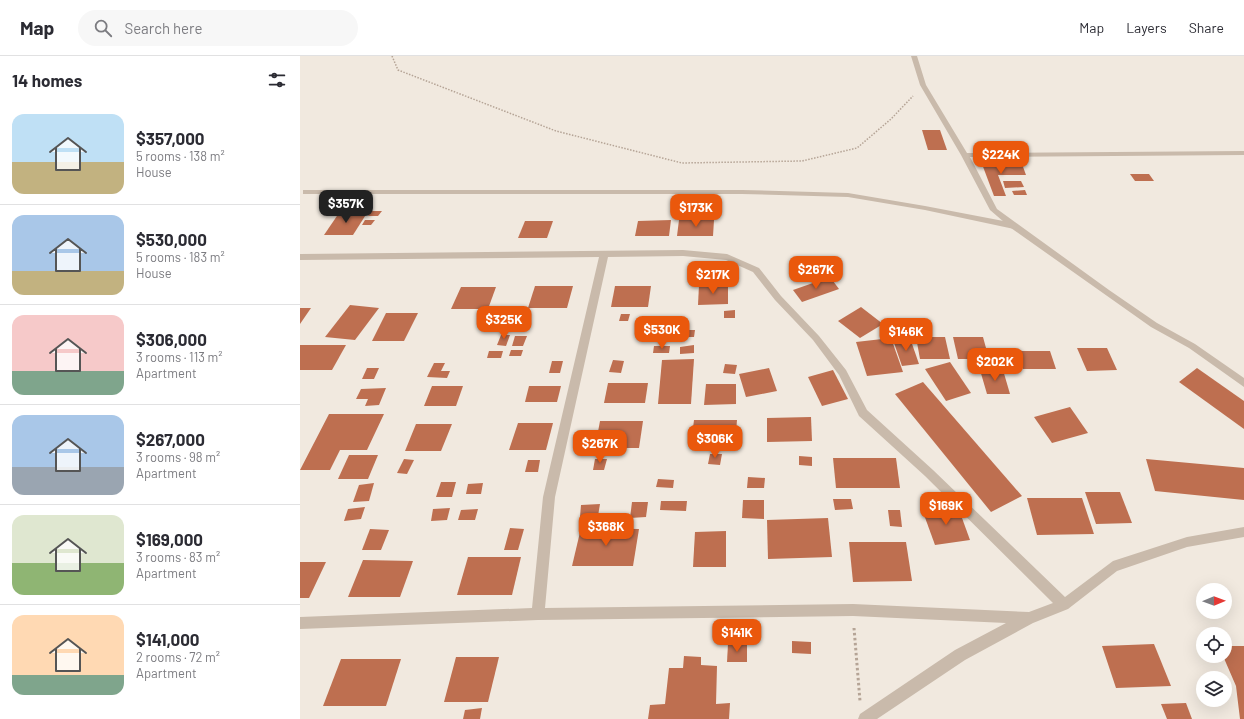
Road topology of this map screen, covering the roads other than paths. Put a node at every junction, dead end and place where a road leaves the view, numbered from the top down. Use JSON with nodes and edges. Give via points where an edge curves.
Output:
{"nodes":[{"id":1,"x":914,"y":56,"type":"edge"},
{"id":2,"x":1244,"y":153,"type":"edge"},
{"id":3,"x":964,"y":155,"type":"junction"},
{"id":4,"x":306,"y":192,"type":"dead end"},
{"id":5,"x":1014,"y":226,"type":"junction"},
{"id":6,"x":604,"y":254,"type":"junction"},
{"id":7,"x":300,"y":257,"type":"edge"},
{"id":8,"x":1244,"y":383,"type":"edge"},
{"id":9,"x":1244,"y":532,"type":"edge"},
{"id":10,"x":1064,"y":605,"type":"junction"},
{"id":11,"x":538,"y":614,"type":"junction"},
{"id":12,"x":1029,"y":618,"type":"junction"},
{"id":13,"x":300,"y":623,"type":"edge"},
{"id":14,"x":865,"y":719,"type":"edge"}],
"edges":[{"from":1,"to":3,"type":"street","via":[[923,85]]},
{"from":2,"to":3,"type":"street"},
{"from":3,"to":5,"type":"street","via":[[994,210]]},
{"from":4,"to":5,"type":"street","via":[[640,191],[848,195]]},
{"from":5,"to":8,"type":"street","via":[[1154,325],[1192,346]]},
{"from":6,"to":7,"type":"street"},
{"from":6,"to":10,"type":"street","via":[[684,253],[727,257],[756,270],[843,373],[863,413],[929,473]]},
{"from":6,"to":11,"type":"street","via":[[549,497]]},
{"from":9,"to":10,"type":"street","via":[[1187,542],[1113,568]]},
{"from":10,"to":12,"type":"street"},
{"from":11,"to":12,"type":"street","via":[[853,610]]},
{"from":11,"to":13,"type":"street"},
{"from":12,"to":14,"type":"street","via":[[960,656]]}]}
